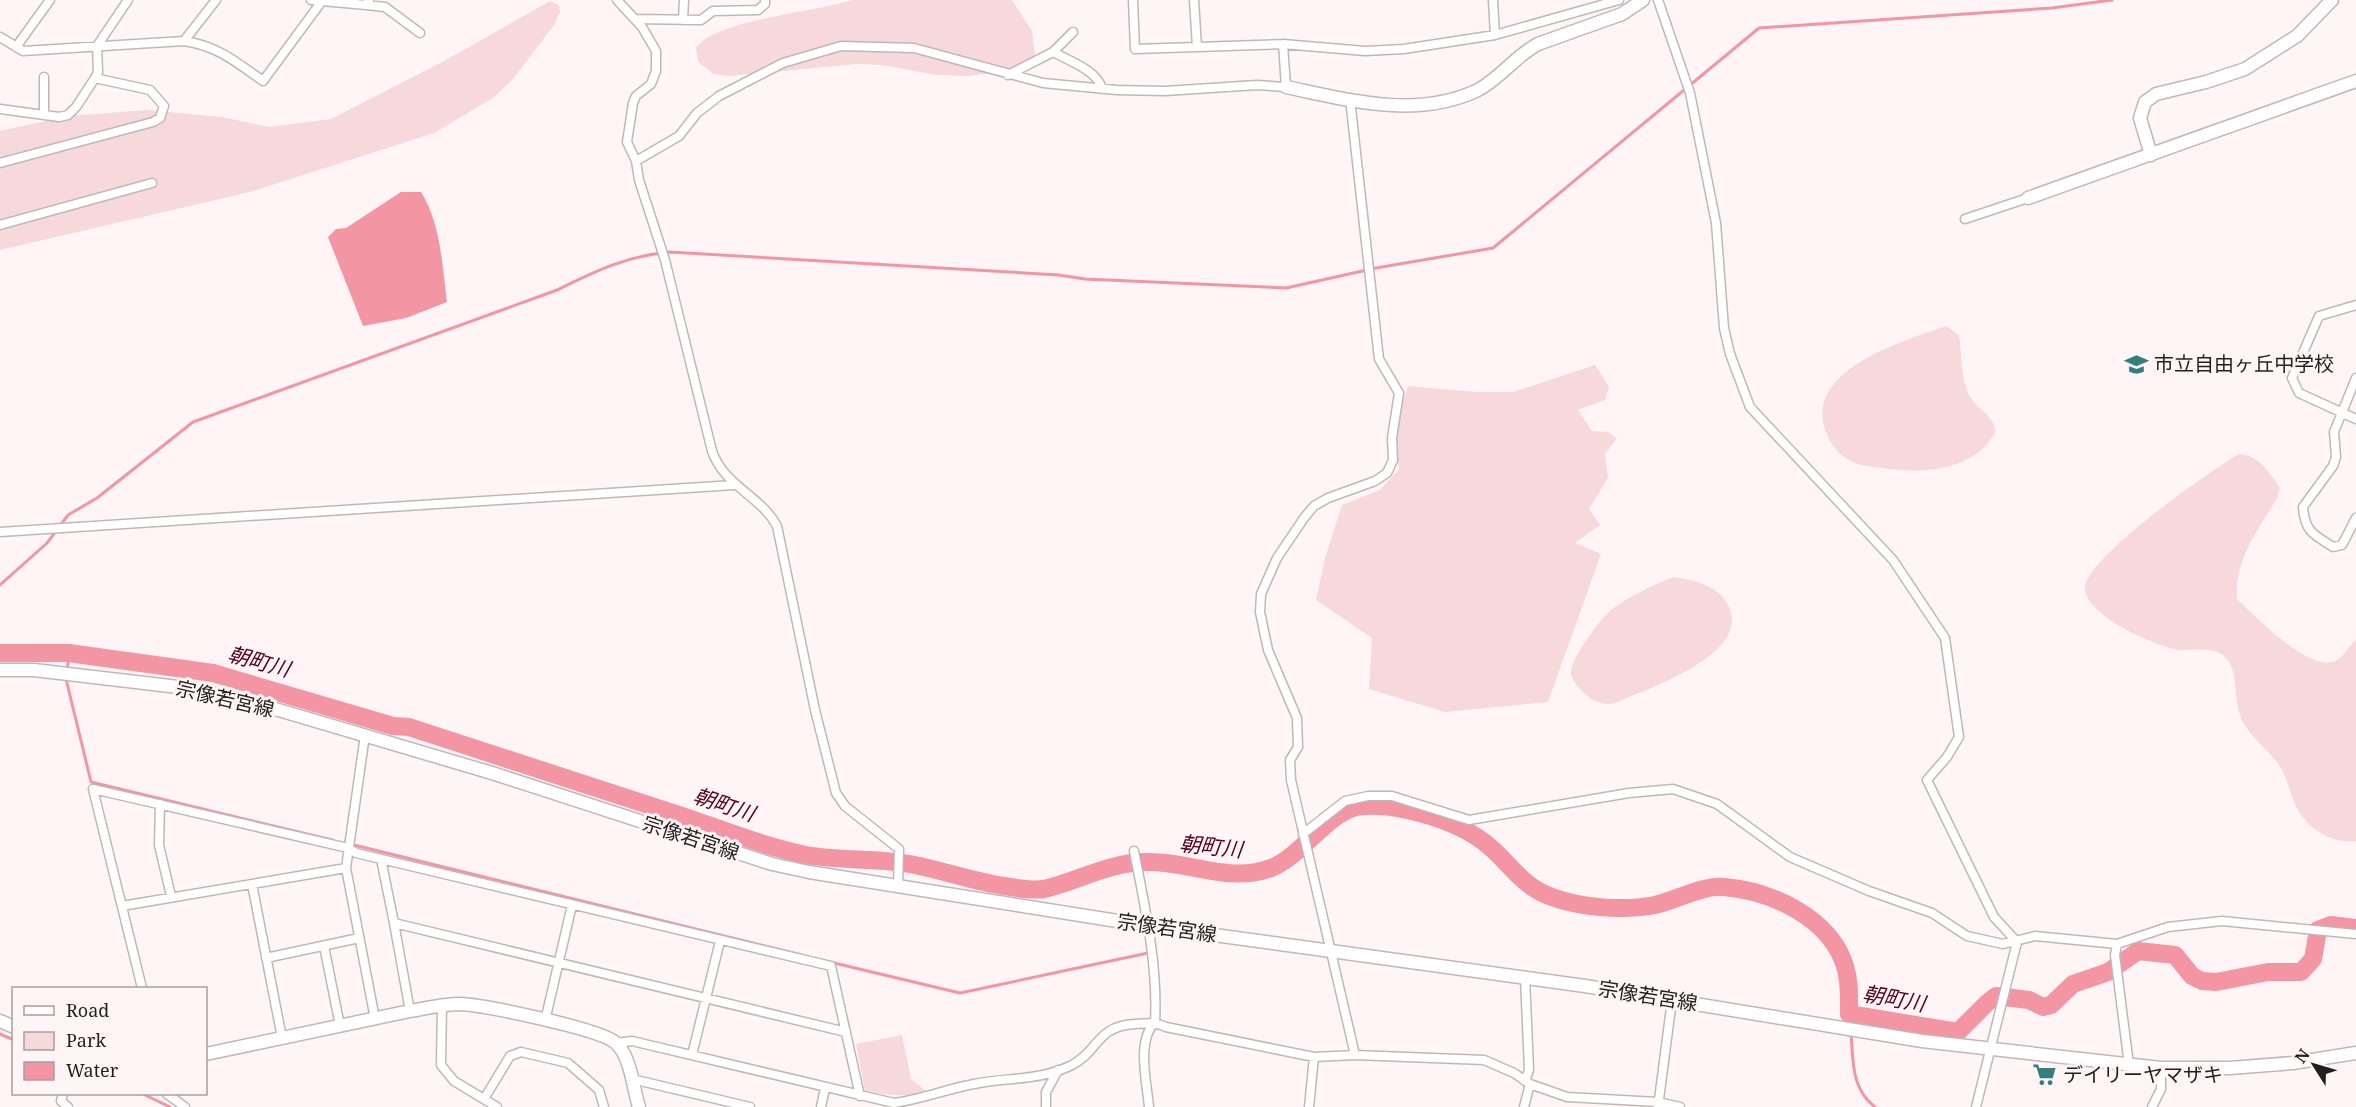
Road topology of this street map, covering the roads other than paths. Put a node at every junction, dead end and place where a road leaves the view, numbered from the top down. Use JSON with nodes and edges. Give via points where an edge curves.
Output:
{"nodes":[{"id":1,"x":50,"y":0,"type":"edge"},
{"id":2,"x":128,"y":0,"type":"edge"},
{"id":3,"x":216,"y":0,"type":"edge"},
{"id":4,"x":311,"y":0,"type":"edge"},
{"id":5,"x":617,"y":0,"type":"edge"},
{"id":6,"x":684,"y":0,"type":"edge"},
{"id":7,"x":765,"y":0,"type":"edge"},
{"id":8,"x":1133,"y":0,"type":"edge"},
{"id":9,"x":1194,"y":0,"type":"edge"},
{"id":10,"x":1493,"y":0,"type":"edge"},
{"id":11,"x":1619,"y":0,"type":"edge"},
{"id":12,"x":1643,"y":0,"type":"edge"},
{"id":13,"x":1658,"y":0,"type":"edge"},
{"id":14,"x":2332,"y":0,"type":"edge"},
{"id":15,"x":322,"y":1,"type":"edge"},
{"id":16,"x":368,"y":3,"type":"edge"},
{"id":17,"x":635,"y":19,"type":"junction"},
{"id":18,"x":683,"y":20,"type":"junction"},
{"id":19,"x":1073,"y":32,"type":"dead end"},
{"id":20,"x":420,"y":33,"type":"dead end"},
{"id":21,"x":1495,"y":35,"type":"junction"},
{"id":22,"x":0,"y":37,"type":"edge"},
{"id":23,"x":184,"y":41,"type":"junction"},
{"id":24,"x":1282,"y":44,"type":"junction"},
{"id":25,"x":97,"y":46,"type":"junction"},
{"id":26,"x":16,"y":47,"type":"junction"},
{"id":27,"x":1197,"y":47,"type":"junction"},
{"id":28,"x":1053,"y":52,"type":"junction"},
{"id":29,"x":1008,"y":75,"type":"junction"},
{"id":30,"x":44,"y":77,"type":"dead end"},
{"id":31,"x":95,"y":78,"type":"junction"},
{"id":32,"x":2356,"y":81,"type":"edge"},
{"id":33,"x":1286,"y":87,"type":"junction"},
{"id":34,"x":1102,"y":89,"type":"junction"},
{"id":35,"x":1350,"y":99,"type":"junction"},
{"id":36,"x":0,"y":109,"type":"edge"},
{"id":37,"x":44,"y":115,"type":"junction"},
{"id":38,"x":2151,"y":155,"type":"junction"},
{"id":39,"x":636,"y":161,"type":"junction"},
{"id":40,"x":0,"y":163,"type":"edge"},
{"id":41,"x":152,"y":183,"type":"dead end"},
{"id":42,"x":2028,"y":198,"type":"joint"},
{"id":43,"x":1965,"y":219,"type":"dead end"},
{"id":44,"x":0,"y":225,"type":"edge"},
{"id":45,"x":2356,"y":305,"type":"edge"},
{"id":46,"x":2356,"y":378,"type":"edge"},
{"id":47,"x":2341,"y":413,"type":"junction"},
{"id":48,"x":2356,"y":419,"type":"edge"},
{"id":49,"x":734,"y":485,"type":"junction"},
{"id":50,"x":2356,"y":518,"type":"edge"},
{"id":51,"x":0,"y":532,"type":"edge"},
{"id":52,"x":0,"y":670,"type":"edge"},
{"id":53,"x":365,"y":735,"type":"junction"},
{"id":54,"x":160,"y":804,"type":"junction"},
{"id":55,"x":1303,"y":834,"type":"junction"},
{"id":56,"x":348,"y":848,"type":"junction"},
{"id":57,"x":1134,"y":851,"type":"dead end"},
{"id":58,"x":381,"y":859,"type":"junction"},
{"id":59,"x":346,"y":868,"type":"junction"},
{"id":60,"x":252,"y":884,"type":"junction"},
{"id":61,"x":898,"y":886,"type":"junction"},
{"id":62,"x":171,"y":897,"type":"junction"},
{"id":63,"x":572,"y":905,"type":"junction"},
{"id":64,"x":122,"y":906,"type":"junction"},
{"id":65,"x":394,"y":923,"type":"junction"},
{"id":66,"x":1149,"y":926,"type":"junction"},
{"id":67,"x":2356,"y":934,"type":"edge"},
{"id":68,"x":359,"y":938,"type":"junction"},
{"id":69,"x":720,"y":941,"type":"junction"},
{"id":70,"x":2017,"y":942,"type":"junction"},
{"id":71,"x":2116,"y":944,"type":"junction"},
{"id":72,"x":324,"y":946,"type":"junction"},
{"id":73,"x":1330,"y":951,"type":"junction"},
{"id":74,"x":266,"y":958,"type":"junction"},
{"id":75,"x":559,"y":962,"type":"junction"},
{"id":76,"x":1525,"y":977,"type":"junction"},
{"id":77,"x":142,"y":987,"type":"edge"},
{"id":78,"x":706,"y":998,"type":"junction"},
{"id":79,"x":1672,"y":1000,"type":"junction"},
{"id":80,"x":442,"y":1005,"type":"junction"},
{"id":81,"x":410,"y":1011,"type":"junction"},
{"id":82,"x":375,"y":1018,"type":"junction"},
{"id":83,"x":545,"y":1021,"type":"junction"},
{"id":84,"x":1155,"y":1022,"type":"junction"},
{"id":85,"x":340,"y":1026,"type":"junction"},
{"id":86,"x":846,"y":1032,"type":"junction"},
{"id":87,"x":282,"y":1038,"type":"junction"},
{"id":88,"x":616,"y":1043,"type":"junction"},
{"id":89,"x":1988,"y":1049,"type":"junction"},
{"id":90,"x":2356,"y":1053,"type":"edge"},
{"id":91,"x":207,"y":1054,"type":"edge"},
{"id":92,"x":692,"y":1056,"type":"junction"},
{"id":93,"x":1355,"y":1056,"type":"junction"},
{"id":94,"x":1314,"y":1057,"type":"junction"},
{"id":95,"x":2129,"y":1065,"type":"junction"},
{"id":96,"x":2161,"y":1068,"type":"junction"},
{"id":97,"x":1058,"y":1070,"type":"junction"},
{"id":98,"x":632,"y":1079,"type":"junction"},
{"id":99,"x":1528,"y":1083,"type":"junction"},
{"id":100,"x":825,"y":1088,"type":"junction"},
{"id":101,"x":168,"y":1095,"type":"edge"},
{"id":102,"x":860,"y":1096,"type":"junction"},
{"id":103,"x":484,"y":1099,"type":"junction"},
{"id":104,"x":1658,"y":1105,"type":"edge"},
{"id":105,"x":185,"y":1107,"type":"edge"},
{"id":106,"x":497,"y":1107,"type":"edge"},
{"id":107,"x":604,"y":1107,"type":"edge"},
{"id":108,"x":639,"y":1107,"type":"edge"},
{"id":109,"x":750,"y":1107,"type":"edge"},
{"id":110,"x":821,"y":1107,"type":"edge"},
{"id":111,"x":1046,"y":1107,"type":"edge"},
{"id":112,"x":1149,"y":1107,"type":"edge"},
{"id":113,"x":1309,"y":1107,"type":"edge"},
{"id":114,"x":1524,"y":1107,"type":"edge"},
{"id":115,"x":1680,"y":1107,"type":"edge"},
{"id":116,"x":1976,"y":1107,"type":"edge"},
{"id":117,"x":2152,"y":1107,"type":"edge"}],
"edges":[{"from":1,"to":26,"type":"street"},
{"from":2,"to":25,"type":"street"},
{"from":3,"to":23,"type":"street"},
{"from":4,"to":15,"type":"street"},
{"from":5,"to":17,"type":"street"},
{"from":6,"to":18,"type":"street"},
{"from":7,"to":18,"type":"street","via":[[758,10],[713,11],[701,20]]},
{"from":8,"to":27,"type":"street","via":[[1135,50]]},
{"from":9,"to":27,"type":"street"},
{"from":10,"to":21,"type":"street"},
{"from":11,"to":21,"type":"street"},
{"from":12,"to":35,"type":"main road","via":[[1622,14],[1525,51],[1477,90],[1402,106],[1373,106]]},
{"from":13,"to":70,"type":"street","via":[[1689,93],[1714,212],[1724,328],[1750,407],[1893,560],[1945,638],[1959,737],[1927,780],[1994,917]]},
{"from":14,"to":38,"type":"main road","via":[[2297,36],[2245,69],[2156,94],[2145,102],[2140,118]]},
{"from":15,"to":16,"type":"street"},
{"from":15,"to":23,"type":"street","via":[[263,81],[218,49]]},
{"from":16,"to":20,"type":"street","via":[[385,7]]},
{"from":17,"to":18,"type":"street"},
{"from":17,"to":39,"type":"street","via":[[656,51],[651,84],[633,103],[627,142]]},
{"from":19,"to":28,"type":"street"},
{"from":21,"to":24,"type":"street","via":[[1365,51]]},
{"from":22,"to":26,"type":"street"},
{"from":23,"to":25,"type":"street"},
{"from":24,"to":27,"type":"street"},
{"from":24,"to":33,"type":"street"},
{"from":25,"to":26,"type":"street","via":[[23,51]]},
{"from":25,"to":31,"type":"street"},
{"from":28,"to":29,"type":"street"},
{"from":28,"to":34,"type":"street","via":[[1076,63],[1101,83]]},
{"from":29,"to":34,"type":"street"},
{"from":29,"to":39,"type":"street","via":[[914,48],[841,46],[821,50],[783,63],[719,96],[697,113],[679,136]]},
{"from":30,"to":37,"type":"street"},
{"from":31,"to":37,"type":"street","via":[[68,115]]},
{"from":31,"to":40,"type":"street","via":[[150,90],[164,106],[160,118]]},
{"from":32,"to":38,"type":"main road"},
{"from":33,"to":34,"type":"street"},
{"from":33,"to":35,"type":"main road"},
{"from":35,"to":55,"type":"street","via":[[1379,358],[1399,393],[1393,460],[1387,473],[1314,506],[1277,558],[1262,594],[1260,612],[1268,650],[1297,718],[1298,747],[1290,760],[1291,780]]},
{"from":36,"to":37,"type":"street"},
{"from":38,"to":42,"type":"main road"},
{"from":39,"to":49,"type":"street","via":[[712,451],[717,466]]},
{"from":41,"to":44,"type":"street"},
{"from":42,"to":43,"type":"street"},
{"from":45,"to":47,"type":"street","via":[[2319,316],[2292,378],[2299,393]]},
{"from":46,"to":47,"type":"street"},
{"from":47,"to":48,"type":"street"},
{"from":47,"to":50,"type":"street","via":[[2334,432],[2336,457],[2303,507],[2305,525],[2333,547],[2342,545]]},
{"from":49,"to":51,"type":"street"},
{"from":49,"to":61,"type":"street","via":[[770,513],[777,526],[836,793],[845,806],[899,849]]},
{"from":52,"to":53,"type":"main road","name":"宗像若宮線","via":[[44,671],[187,688],[248,701]]},
{"from":53,"to":56,"type":"street"},
{"from":53,"to":61,"type":"main road","name":"宗像若宮線","via":[[772,864]]},
{"from":54,"to":56,"type":"street"},
{"from":54,"to":62,"type":"street","via":[[159,845]]},
{"from":54,"to":64,"type":"street","via":[[93,789]]},
{"from":55,"to":70,"type":"street","via":[[1345,801],[1368,796],[1392,796],[1469,820],[1673,789],[1717,804],[1790,857],[1932,913],[1966,936],[2003,944]]},
{"from":55,"to":73,"type":"street"},
{"from":56,"to":58,"type":"street"},
{"from":56,"to":59,"type":"street"},
{"from":57,"to":66,"type":"street"},
{"from":58,"to":63,"type":"street"},
{"from":58,"to":65,"type":"street"},
{"from":59,"to":60,"type":"street"},
{"from":59,"to":68,"type":"street"},
{"from":60,"to":62,"type":"street"},
{"from":60,"to":74,"type":"street"},
{"from":61,"to":66,"type":"main road","name":"宗像若宮線"},
{"from":62,"to":64,"type":"street"},
{"from":63,"to":69,"type":"street"},
{"from":63,"to":75,"type":"street"},
{"from":64,"to":77,"type":"street"},
{"from":65,"to":75,"type":"street"},
{"from":65,"to":81,"type":"street"},
{"from":66,"to":73,"type":"main road","name":"宗像若宮線"},
{"from":66,"to":84,"type":"street"},
{"from":67,"to":71,"type":"street","via":[[2222,921],[2168,927]]},
{"from":68,"to":72,"type":"street"},
{"from":68,"to":82,"type":"street"},
{"from":69,"to":78,"type":"street"},
{"from":69,"to":86,"type":"street","via":[[831,966]]},
{"from":70,"to":71,"type":"street","via":[[2035,936]]},
{"from":70,"to":89,"type":"street"},
{"from":71,"to":95,"type":"street"},
{"from":72,"to":74,"type":"street"},
{"from":72,"to":85,"type":"street"},
{"from":73,"to":76,"type":"main road","name":"宗像若宮線"},
{"from":73,"to":93,"type":"street"},
{"from":74,"to":87,"type":"street"},
{"from":75,"to":78,"type":"street"},
{"from":75,"to":83,"type":"street"},
{"from":76,"to":79,"type":"main road","name":"宗像若宮線"},
{"from":76,"to":99,"type":"street"},
{"from":78,"to":86,"type":"street"},
{"from":78,"to":92,"type":"street"},
{"from":79,"to":89,"type":"main road","name":"宗像若宮線"},
{"from":79,"to":104,"type":"street"},
{"from":80,"to":81,"type":"main road"},
{"from":80,"to":83,"type":"main road","via":[[490,1007]]},
{"from":80,"to":103,"type":"street","via":[[441,1065],[454,1081]]},
{"from":81,"to":82,"type":"main road"},
{"from":82,"to":85,"type":"main road"},
{"from":83,"to":88,"type":"main road","via":[[594,1031]]},
{"from":84,"to":94,"type":"street"},
{"from":84,"to":97,"type":"street","via":[[1109,1029],[1074,1064]]},
{"from":84,"to":112,"type":"street","via":[[1149,1028],[1145,1050]]},
{"from":85,"to":87,"type":"main road"},
{"from":86,"to":102,"type":"street"},
{"from":87,"to":91,"type":"main road"},
{"from":88,"to":92,"type":"street","via":[[632,1041]]},
{"from":88,"to":98,"type":"main road"},
{"from":89,"to":95,"type":"main road","name":"宗像若宮線"},
{"from":89,"to":116,"type":"street"},
{"from":90,"to":96,"type":"main road","name":"宗像若宮線","via":[[2272,1064]]},
{"from":92,"to":100,"type":"street"},
{"from":93,"to":94,"type":"street"},
{"from":93,"to":99,"type":"street","via":[[1484,1060]]},
{"from":94,"to":113,"type":"street"},
{"from":95,"to":96,"type":"main road","name":"宗像若宮線"},
{"from":96,"to":117,"type":"street","via":[[2161,1089]]},
{"from":97,"to":102,"type":"street","via":[[1032,1079],[973,1084],[914,1101],[894,1103]]},
{"from":97,"to":111,"type":"street","via":[[1046,1092]]},
{"from":98,"to":108,"type":"main road"},
{"from":98,"to":109,"type":"street"},
{"from":99,"to":104,"type":"street","via":[[1567,1097]]},
{"from":99,"to":114,"type":"street"},
{"from":100,"to":102,"type":"street"},
{"from":100,"to":110,"type":"street"},
{"from":101,"to":105,"type":"street"},
{"from":103,"to":106,"type":"street"},
{"from":103,"to":107,"type":"street","via":[[510,1056],[521,1052],[568,1063],[599,1090]]},
{"from":104,"to":115,"type":"street"}]}
